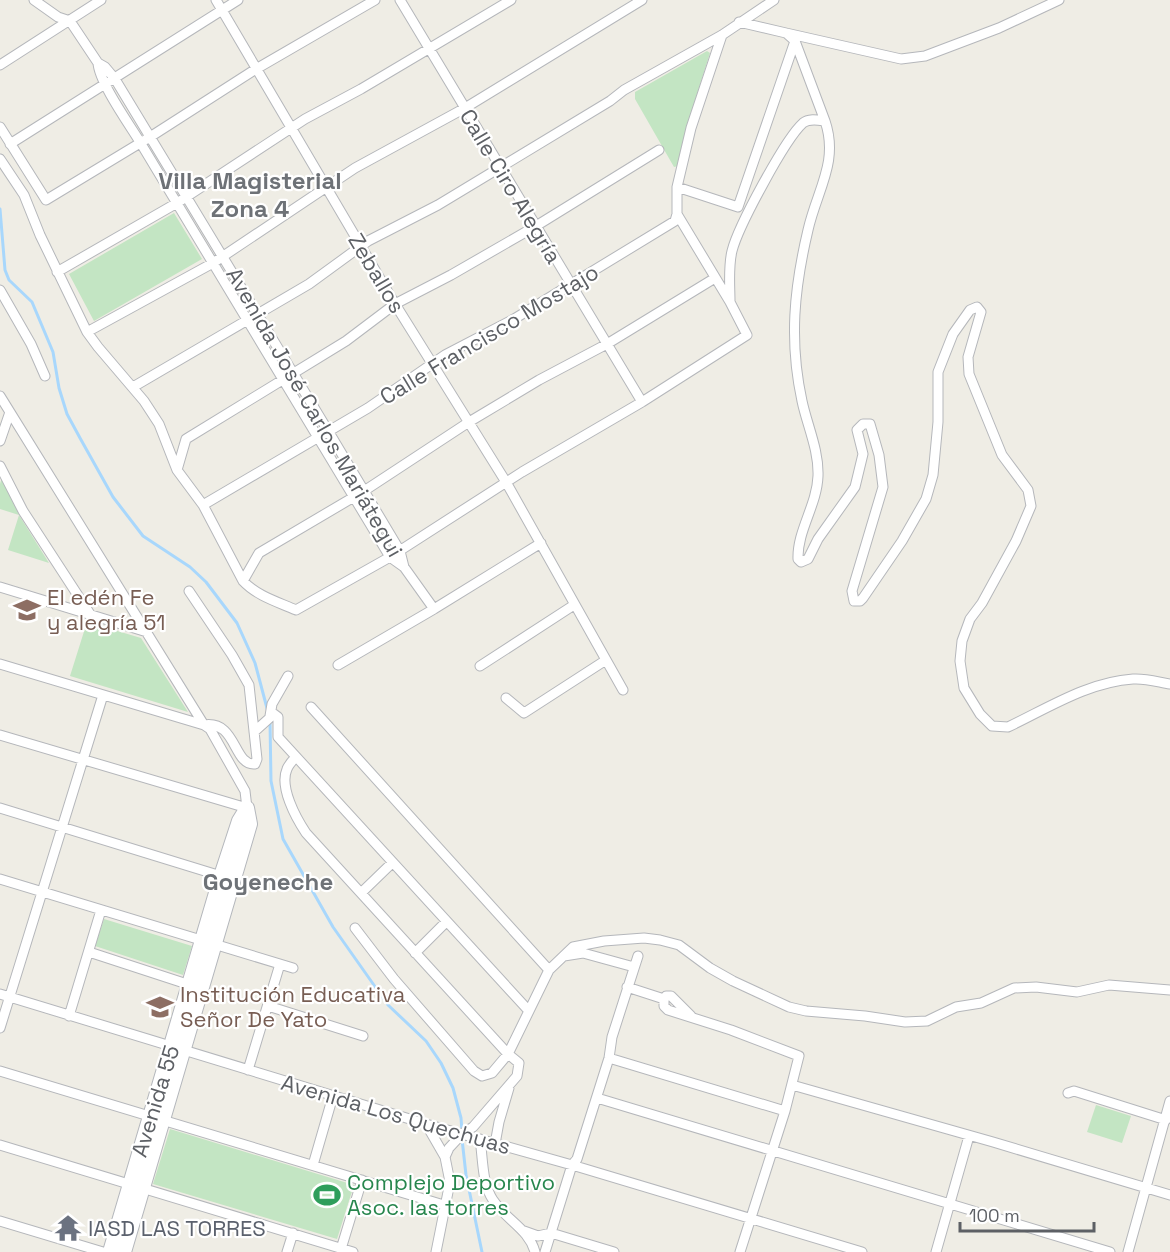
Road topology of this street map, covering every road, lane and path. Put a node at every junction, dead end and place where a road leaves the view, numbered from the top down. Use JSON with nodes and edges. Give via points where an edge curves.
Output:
{"nodes":[{"id":1,"x":34,"y":0,"type":"edge"},
{"id":2,"x":100,"y":0,"type":"edge"},
{"id":3,"x":216,"y":0,"type":"edge"},
{"id":4,"x":238,"y":0,"type":"edge"},
{"id":5,"x":375,"y":0,"type":"edge"},
{"id":6,"x":400,"y":0,"type":"edge"},
{"id":7,"x":511,"y":0,"type":"edge"},
{"id":8,"x":642,"y":0,"type":"edge"},
{"id":9,"x":774,"y":0,"type":"edge"},
{"id":10,"x":1059,"y":0,"type":"edge"},
{"id":11,"x":221,"y":10,"type":"junction"},
{"id":12,"x":70,"y":21,"type":"junction"},
{"id":13,"x":739,"y":22,"type":"junction"},
{"id":14,"x":786,"y":33,"type":"junction"},
{"id":15,"x":722,"y":34,"type":"junction"},
{"id":16,"x":795,"y":41,"type":"junction"},
{"id":17,"x":428,"y":49,"type":"junction"},
{"id":18,"x":98,"y":63,"type":"junction"},
{"id":19,"x":0,"y":65,"type":"edge"},
{"id":20,"x":256,"y":69,"type":"junction"},
{"id":21,"x":115,"y":79,"type":"junction"},
{"id":22,"x":106,"y":84,"type":"junction"},
{"id":23,"x":465,"y":108,"type":"junction"},
{"id":24,"x":825,"y":121,"type":"junction"},
{"id":25,"x":0,"y":127,"type":"edge"},
{"id":26,"x":292,"y":127,"type":"junction"},
{"id":27,"x":150,"y":137,"type":"junction"},
{"id":28,"x":140,"y":142,"type":"junction"},
{"id":29,"x":10,"y":144,"type":"junction"},
{"id":30,"x":659,"y":150,"type":"dead end"},
{"id":31,"x":0,"y":159,"type":"edge"},
{"id":32,"x":500,"y":167,"type":"junction"},
{"id":33,"x":326,"y":186,"type":"junction"},
{"id":34,"x":677,"y":187,"type":"junction"},
{"id":35,"x":187,"y":196,"type":"junction"},
{"id":36,"x":177,"y":203,"type":"junction"},
{"id":37,"x":677,"y":214,"type":"junction"},
{"id":38,"x":536,"y":226,"type":"junction"},
{"id":39,"x":361,"y":246,"type":"junction"},
{"id":40,"x":223,"y":255,"type":"junction"},
{"id":41,"x":213,"y":263,"type":"junction"},
{"id":42,"x":57,"y":272,"type":"junction"},
{"id":43,"x":715,"y":278,"type":"junction"},
{"id":44,"x":570,"y":285,"type":"junction"},
{"id":45,"x":0,"y":290,"type":"edge"},
{"id":46,"x":730,"y":302,"type":"junction"},
{"id":47,"x":395,"y":304,"type":"junction"},
{"id":48,"x":258,"y":315,"type":"junction"},
{"id":49,"x":248,"y":321,"type":"junction"},
{"id":50,"x":87,"y":332,"type":"junction"},
{"id":51,"x":606,"y":344,"type":"junction"},
{"id":52,"x":432,"y":363,"type":"junction"},
{"id":53,"x":293,"y":374,"type":"junction"},
{"id":54,"x":45,"y":376,"type":"dead end"},
{"id":55,"x":282,"y":379,"type":"junction"},
{"id":56,"x":133,"y":387,"type":"junction"},
{"id":57,"x":0,"y":396,"type":"edge"},
{"id":58,"x":642,"y":402,"type":"junction"},
{"id":59,"x":10,"y":412,"type":"junction"},
{"id":60,"x":470,"y":422,"type":"junction"},
{"id":61,"x":328,"y":432,"type":"junction"},
{"id":62,"x":318,"y":438,"type":"junction"},
{"id":63,"x":0,"y":439,"type":"edge"},
{"id":64,"x":0,"y":466,"type":"edge"},
{"id":65,"x":177,"y":470,"type":"junction"},
{"id":66,"x":506,"y":482,"type":"junction"},
{"id":67,"x":364,"y":491,"type":"junction"},
{"id":68,"x":354,"y":497,"type":"junction"},
{"id":69,"x":203,"y":506,"type":"junction"},
{"id":70,"x":541,"y":543,"type":"junction"},
{"id":71,"x":400,"y":551,"type":"junction"},
{"id":72,"x":390,"y":557,"type":"junction"},
{"id":73,"x":404,"y":567,"type":"junction"},
{"id":74,"x":243,"y":581,"type":"junction"},
{"id":75,"x":0,"y":587,"type":"edge"},
{"id":76,"x":189,"y":591,"type":"dead end"},
{"id":77,"x":574,"y":605,"type":"junction"},
{"id":78,"x":434,"y":609,"type":"junction"},
{"id":79,"x":90,"y":614,"type":"junction"},
{"id":80,"x":147,"y":632,"type":"junction"},
{"id":81,"x":606,"y":660,"type":"junction"},
{"id":82,"x":0,"y":664,"type":"edge"},
{"id":83,"x":338,"y":664,"type":"dead end"},
{"id":84,"x":480,"y":666,"type":"dead end"},
{"id":85,"x":288,"y":676,"type":"dead end"},
{"id":86,"x":1170,"y":684,"type":"edge"},
{"id":87,"x":623,"y":690,"type":"dead end"},
{"id":88,"x":103,"y":695,"type":"junction"},
{"id":89,"x":506,"y":698,"type":"dead end"},
{"id":90,"x":311,"y":707,"type":"dead end"},
{"id":91,"x":270,"y":716,"type":"junction"},
{"id":92,"x":204,"y":725,"type":"junction"},
{"id":93,"x":254,"y":732,"type":"junction"},
{"id":94,"x":0,"y":735,"type":"edge"},
{"id":95,"x":296,"y":757,"type":"junction"},
{"id":96,"x":82,"y":760,"type":"junction"},
{"id":97,"x":0,"y":808,"type":"edge"},
{"id":98,"x":247,"y":808,"type":"junction"},
{"id":99,"x":61,"y":826,"type":"junction"},
{"id":100,"x":392,"y":863,"type":"junction"},
{"id":101,"x":221,"y":876,"type":"junction"},
{"id":102,"x":0,"y":879,"type":"edge"},
{"id":103,"x":41,"y":891,"type":"junction"},
{"id":104,"x":361,"y":893,"type":"junction"},
{"id":105,"x":101,"y":910,"type":"junction"},
{"id":106,"x":446,"y":922,"type":"junction"},
{"id":107,"x":355,"y":928,"type":"dead end"},
{"id":108,"x":209,"y":943,"type":"junction"},
{"id":109,"x":88,"y":952,"type":"junction"},
{"id":110,"x":416,"y":953,"type":"junction"},
{"id":111,"x":564,"y":956,"type":"junction"},
{"id":112,"x":638,"y":956,"type":"dead end"},
{"id":113,"x":280,"y":964,"type":"junction"},
{"id":114,"x":634,"y":967,"type":"junction"},
{"id":115,"x":293,"y":968,"type":"dead end"},
{"id":116,"x":549,"y":970,"type":"junction"},
{"id":117,"x":189,"y":985,"type":"junction"},
{"id":118,"x":627,"y":987,"type":"junction"},
{"id":119,"x":1170,"y":990,"type":"edge"},
{"id":120,"x":5,"y":996,"type":"edge"},
{"id":121,"x":268,"y":1006,"type":"junction"},
{"id":122,"x":529,"y":1011,"type":"junction"},
{"id":123,"x":69,"y":1016,"type":"junction"},
{"id":124,"x":0,"y":1028,"type":"edge"},
{"id":125,"x":363,"y":1036,"type":"dead end"},
{"id":126,"x":177,"y":1048,"type":"junction"},
{"id":127,"x":508,"y":1054,"type":"junction"},
{"id":128,"x":609,"y":1058,"type":"junction"},
{"id":129,"x":248,"y":1070,"type":"junction"},
{"id":130,"x":0,"y":1071,"type":"edge"},
{"id":131,"x":510,"y":1084,"type":"junction"},
{"id":132,"x":792,"y":1085,"type":"junction"},
{"id":133,"x":1068,"y":1093,"type":"dead end"},
{"id":134,"x":333,"y":1096,"type":"junction"},
{"id":135,"x":597,"y":1098,"type":"junction"},
{"id":136,"x":1170,"y":1101,"type":"edge"},
{"id":137,"x":785,"y":1111,"type":"junction"},
{"id":138,"x":156,"y":1118,"type":"junction"},
{"id":139,"x":1166,"y":1120,"type":"junction"},
{"id":140,"x":426,"y":1124,"type":"junction"},
{"id":141,"x":462,"y":1134,"type":"junction"},
{"id":142,"x":969,"y":1137,"type":"junction"},
{"id":143,"x":480,"y":1139,"type":"junction"},
{"id":144,"x":495,"y":1144,"type":"junction"},
{"id":145,"x":0,"y":1145,"type":"edge"},
{"id":146,"x":773,"y":1150,"type":"junction"},
{"id":147,"x":445,"y":1157,"type":"junction"},
{"id":148,"x":313,"y":1165,"type":"junction"},
{"id":149,"x":572,"y":1165,"type":"junction"},
{"id":150,"x":362,"y":1180,"type":"junction"},
{"id":151,"x":136,"y":1186,"type":"junction"},
{"id":152,"x":1147,"y":1188,"type":"junction"},
{"id":153,"x":1170,"y":1195,"type":"edge"},
{"id":154,"x":951,"y":1204,"type":"junction"},
{"id":155,"x":447,"y":1206,"type":"junction"},
{"id":156,"x":751,"y":1218,"type":"junction"},
{"id":157,"x":0,"y":1221,"type":"edge"},
{"id":158,"x":524,"y":1231,"type":"junction"},
{"id":159,"x":293,"y":1233,"type":"junction"},
{"id":160,"x":550,"y":1233,"type":"junction"},
{"id":161,"x":341,"y":1248,"type":"junction"},
{"id":162,"x":103,"y":1252,"type":"edge"},
{"id":163,"x":110,"y":1252,"type":"edge"},
{"id":164,"x":124,"y":1252,"type":"edge"},
{"id":165,"x":287,"y":1252,"type":"edge"},
{"id":166,"x":353,"y":1252,"type":"edge"},
{"id":167,"x":436,"y":1252,"type":"edge"},
{"id":168,"x":535,"y":1252,"type":"edge"},
{"id":169,"x":544,"y":1252,"type":"edge"},
{"id":170,"x":614,"y":1252,"type":"edge"},
{"id":171,"x":740,"y":1252,"type":"edge"},
{"id":172,"x":862,"y":1252,"type":"edge"},
{"id":173,"x":936,"y":1252,"type":"edge"},
{"id":174,"x":1110,"y":1252,"type":"edge"},
{"id":175,"x":1128,"y":1252,"type":"edge"}],
"edges":[{"from":1,"to":12,"type":"street"},
{"from":2,"to":12,"type":"street"},
{"from":3,"to":11,"type":"street","name":"Zeballos"},
{"from":4,"to":11,"type":"street"},
{"from":5,"to":20,"type":"street"},
{"from":6,"to":17,"type":"street","name":"Calle Ciro Alegría"},
{"from":7,"to":17,"type":"street"},
{"from":8,"to":23,"type":"street"},
{"from":9,"to":13,"type":"street"},
{"from":10,"to":14,"type":"street","via":[[925,56],[901,59]]},
{"from":11,"to":20,"type":"street","name":"Zeballos"},
{"from":11,"to":21,"type":"street"},
{"from":12,"to":18,"type":"street"},
{"from":12,"to":19,"type":"street"},
{"from":13,"to":14,"type":"street"},
{"from":13,"to":15,"type":"street"},
{"from":14,"to":16,"type":"street"},
{"from":15,"to":32,"type":"street"},
{"from":15,"to":34,"type":"street","via":[[691,128]]},
{"from":16,"to":24,"type":"street"},
{"from":16,"to":34,"type":"street","via":[[738,207]]},
{"from":17,"to":23,"type":"street","name":"Calle Ciro Alegría"},
{"from":17,"to":26,"type":"street"},
{"from":18,"to":21,"type":"street","name":"Avenida José Carlos Mariátegui"},
{"from":18,"to":22,"type":"street","name":"Avenida José Carlos Mariátegui"},
{"from":20,"to":26,"type":"street","name":"Zeballos"},
{"from":20,"to":27,"type":"street"},
{"from":21,"to":22,"type":"street"},
{"from":21,"to":27,"type":"street","name":"Avenida José Carlos Mariátegui"},
{"from":22,"to":28,"type":"street","name":"Avenida José Carlos Mariátegui"},
{"from":22,"to":29,"type":"street"},
{"from":23,"to":32,"type":"street","name":"Calle Ciro Alegría"},
{"from":23,"to":33,"type":"street"},
{"from":24,"to":46,"type":"street","via":[[803,123],[761,189],[731,253]]},
{"from":24,"to":86,"type":"street","via":[[830,135],[830,159],[804,246],[793,323],[798,380],[818,477],[798,560],[808,559],[855,487],[863,454],[857,430],[870,424],[883,488],[852,591],[854,601],[863,598],[926,499],[933,475],[938,372],[953,334],[970,310],[978,307],[981,312],[968,357],[969,374],[1002,455],[1031,499],[1016,541],[966,629],[960,661],[964,688],[987,723],[998,728],[1014,724],[1061,699],[1113,683],[1141,679]]},
{"from":25,"to":29,"type":"street"},
{"from":26,"to":33,"type":"street","name":"Zeballos"},
{"from":26,"to":35,"type":"street"},
{"from":27,"to":28,"type":"street"},
{"from":27,"to":35,"type":"street","name":"Avenida José Carlos Mariátegui"},
{"from":28,"to":29,"type":"street","via":[[46,200]]},
{"from":28,"to":36,"type":"street","name":"Avenida José Carlos Mariátegui"},
{"from":30,"to":38,"type":"street"},
{"from":31,"to":42,"type":"street","via":[[24,195]]},
{"from":32,"to":38,"type":"street","name":"Calle Ciro Alegría"},
{"from":32,"to":39,"type":"street","via":[[438,206]]},
{"from":33,"to":39,"type":"street","name":"Zeballos"},
{"from":33,"to":40,"type":"street"},
{"from":34,"to":37,"type":"street"},
{"from":35,"to":36,"type":"street"},
{"from":35,"to":40,"type":"street","name":"Avenida José Carlos Mariátegui"},
{"from":36,"to":41,"type":"street","name":"Avenida José Carlos Mariátegui"},
{"from":36,"to":42,"type":"street"},
{"from":37,"to":43,"type":"street"},
{"from":37,"to":44,"type":"street","name":"Calle Francisco Mostajo","via":[[675,222]]},
{"from":38,"to":44,"type":"street","name":"Calle Ciro Alegría"},
{"from":38,"to":47,"type":"street"},
{"from":39,"to":47,"type":"street","name":"Zeballos"},
{"from":39,"to":48,"type":"street"},
{"from":40,"to":41,"type":"street"},
{"from":40,"to":48,"type":"street","name":"Avenida José Carlos Mariátegui"},
{"from":41,"to":49,"type":"street","name":"Avenida José Carlos Mariátegui"},
{"from":41,"to":50,"type":"street"},
{"from":42,"to":50,"type":"street"},
{"from":43,"to":46,"type":"street"},
{"from":43,"to":51,"type":"street"},
{"from":44,"to":51,"type":"street","name":"Calle Ciro Alegría"},
{"from":44,"to":52,"type":"street","name":"Calle Francisco Mostajo"},
{"from":45,"to":54,"type":"street"},
{"from":46,"to":58,"type":"street","via":[[747,335]]},
{"from":47,"to":52,"type":"street","name":"Zeballos"},
{"from":47,"to":53,"type":"street"},
{"from":48,"to":49,"type":"street"},
{"from":48,"to":53,"type":"street","name":"Avenida José Carlos Mariátegui"},
{"from":49,"to":55,"type":"street","name":"Avenida José Carlos Mariátegui"},
{"from":49,"to":56,"type":"street"},
{"from":50,"to":56,"type":"street"},
{"from":51,"to":58,"type":"street","name":"Calle Ciro Alegría"},
{"from":51,"to":60,"type":"street"},
{"from":52,"to":60,"type":"street","name":"Zeballos"},
{"from":52,"to":61,"type":"street","name":"Calle Francisco Mostajo"},
{"from":53,"to":55,"type":"street"},
{"from":53,"to":61,"type":"street","name":"Avenida José Carlos Mariátegui"},
{"from":55,"to":62,"type":"street","name":"Avenida José Carlos Mariátegui"},
{"from":55,"to":65,"type":"street","via":[[186,439]]},
{"from":56,"to":65,"type":"street","via":[[159,424]]},
{"from":57,"to":59,"type":"street"},
{"from":58,"to":66,"type":"street"},
{"from":59,"to":63,"type":"street"},
{"from":59,"to":80,"type":"street"},
{"from":60,"to":66,"type":"street","name":"Zeballos"},
{"from":60,"to":67,"type":"street"},
{"from":61,"to":62,"type":"street","name":"Calle Francisco Mostajo"},
{"from":61,"to":67,"type":"street","name":"Avenida José Carlos Mariátegui"},
{"from":62,"to":68,"type":"street","name":"Avenida José Carlos Mariátegui"},
{"from":62,"to":69,"type":"street","name":"Calle Francisco Mostajo"},
{"from":64,"to":79,"type":"street","via":[[23,511]]},
{"from":65,"to":69,"type":"street"},
{"from":66,"to":70,"type":"street","name":"Zeballos"},
{"from":66,"to":71,"type":"street"},
{"from":67,"to":68,"type":"street"},
{"from":67,"to":71,"type":"street","name":"Avenida José Carlos Mariátegui"},
{"from":68,"to":72,"type":"street","name":"Avenida José Carlos Mariátegui"},
{"from":68,"to":74,"type":"street","via":[[259,553]]},
{"from":69,"to":74,"type":"street"},
{"from":70,"to":77,"type":"street","name":"Zeballos"},
{"from":70,"to":78,"type":"street"},
{"from":71,"to":72,"type":"street"},
{"from":71,"to":73,"type":"street","name":"Avenida José Carlos Mariátegui"},
{"from":72,"to":73,"type":"street","name":"Avenida José Carlos Mariátegui"},
{"from":72,"to":74,"type":"street","via":[[296,609],[264,596]]},
{"from":73,"to":78,"type":"street"},
{"from":75,"to":79,"type":"street"},
{"from":76,"to":93,"type":"street","via":[[249,685]]},
{"from":77,"to":81,"type":"street","name":"Zeballos"},
{"from":77,"to":84,"type":"street"},
{"from":78,"to":83,"type":"street"},
{"from":79,"to":80,"type":"street"},
{"from":80,"to":92,"type":"street"},
{"from":81,"to":87,"type":"street","name":"Zeballos"},
{"from":81,"to":89,"type":"street","via":[[524,713]]},
{"from":82,"to":88,"type":"street"},
{"from":85,"to":91,"type":"street","via":[[272,704]]},
{"from":88,"to":92,"type":"street"},
{"from":88,"to":96,"type":"street"},
{"from":90,"to":116,"type":"street"},
{"from":91,"to":93,"type":"street"},
{"from":91,"to":95,"type":"street","via":[[278,717],[278,737]]},
{"from":92,"to":93,"type":"street","via":[[223,729],[251,765],[257,759]]},
{"from":92,"to":98,"type":"street","via":[[245,791]]},
{"from":94,"to":96,"type":"street"},
{"from":95,"to":100,"type":"street"},
{"from":95,"to":104,"type":"street","via":[[285,777],[295,817]]},
{"from":96,"to":98,"type":"street"},
{"from":96,"to":99,"type":"street"},
{"from":97,"to":99,"type":"street"},
{"from":98,"to":101,"type":"street","name":"Avenida 55"},
{"from":98,"to":108,"type":"street","name":"Avenida 55","via":[[250,824]]},
{"from":99,"to":101,"type":"street"},
{"from":99,"to":103,"type":"street"},
{"from":100,"to":104,"type":"street"},
{"from":100,"to":106,"type":"street"},
{"from":101,"to":108,"type":"street","name":"Avenida 55"},
{"from":102,"to":103,"type":"street"},
{"from":103,"to":105,"type":"street"},
{"from":103,"to":120,"type":"street"},
{"from":104,"to":110,"type":"street"},
{"from":105,"to":108,"type":"street"},
{"from":105,"to":109,"type":"street"},
{"from":106,"to":110,"type":"street"},
{"from":106,"to":122,"type":"street"},
{"from":107,"to":127,"type":"street","via":[[394,979],[479,1074],[492,1073]]},
{"from":108,"to":113,"type":"street"},
{"from":108,"to":117,"type":"street","name":"Avenida 55"},
{"from":108,"to":126,"type":"street","name":"Avenida 55"},
{"from":109,"to":117,"type":"street"},
{"from":109,"to":123,"type":"street"},
{"from":110,"to":127,"type":"street"},
{"from":111,"to":114,"type":"street","via":[[583,953]]},
{"from":111,"to":116,"type":"street"},
{"from":111,"to":119,"type":"street","via":[[573,947],[589,943],[660,940],[679,945],[733,981],[789,1007],[906,1022],[927,1020],[1014,988],[1077,992],[1109,985]]},
{"from":112,"to":114,"type":"street"},
{"from":113,"to":115,"type":"street"},
{"from":113,"to":121,"type":"street"},
{"from":114,"to":118,"type":"street"},
{"from":116,"to":122,"type":"street"},
{"from":117,"to":126,"type":"street","name":"Avenida 55"},
{"from":118,"to":128,"type":"street"},
{"from":118,"to":132,"type":"street","via":[[664,999],[668,995],[674,997],[695,1019],[798,1054]]},
{"from":120,"to":123,"type":"street","name":"Avenida Los Quechuas"},
{"from":120,"to":124,"type":"street"},
{"from":121,"to":125,"type":"street"},
{"from":121,"to":129,"type":"street"},
{"from":122,"to":127,"type":"street"},
{"from":123,"to":126,"type":"street","name":"Avenida Los Quechuas"},
{"from":126,"to":129,"type":"street","name":"Avenida Los Quechuas"},
{"from":126,"to":138,"type":"street","name":"Avenida 55"},
{"from":127,"to":131,"type":"street","via":[[519,1063]]},
{"from":128,"to":135,"type":"street"},
{"from":128,"to":137,"type":"street"},
{"from":129,"to":134,"type":"street","name":"Avenida Los Quechuas"},
{"from":130,"to":138,"type":"street"},
{"from":131,"to":141,"type":"street","via":[[473,1127]]},
{"from":131,"to":144,"type":"street"},
{"from":132,"to":137,"type":"street"},
{"from":132,"to":142,"type":"street"},
{"from":133,"to":139,"type":"street","via":[[1074,1091]]},
{"from":134,"to":140,"type":"street","name":"Avenida Los Quechuas"},
{"from":134,"to":148,"type":"street"},
{"from":135,"to":146,"type":"street"},
{"from":135,"to":149,"type":"street","via":[[578,1159]]},
{"from":136,"to":139,"type":"street"},
{"from":137,"to":146,"type":"street"},
{"from":138,"to":148,"type":"street"},
{"from":138,"to":151,"type":"street","name":"Avenida 55"},
{"from":139,"to":152,"type":"street"},
{"from":140,"to":141,"type":"street","name":"Avenida Los Quechuas"},
{"from":140,"to":147,"type":"street"},
{"from":141,"to":143,"type":"street","name":"Avenida Los Quechuas"},
{"from":141,"to":147,"type":"street"},
{"from":142,"to":152,"type":"street"},
{"from":142,"to":154,"type":"street"},
{"from":143,"to":144,"type":"street","name":"Avenida Los Quechuas"},
{"from":143,"to":158,"type":"street","via":[[493,1200]]},
{"from":144,"to":149,"type":"street","name":"Avenida Los Quechuas"},
{"from":145,"to":151,"type":"street"},
{"from":146,"to":154,"type":"street"},
{"from":146,"to":156,"type":"street"},
{"from":147,"to":155,"type":"street","via":[[450,1182]]},
{"from":148,"to":150,"type":"street"},
{"from":149,"to":156,"type":"street","name":"Avenida Los Quechuas"},
{"from":149,"to":160,"type":"street"},
{"from":150,"to":155,"type":"street"},
{"from":150,"to":161,"type":"street"},
{"from":151,"to":159,"type":"street"},
{"from":151,"to":163,"type":"street","name":"Avenida 55"},
{"from":151,"to":164,"type":"street","name":"Avenida 55"},
{"from":152,"to":153,"type":"street"},
{"from":152,"to":175,"type":"street"},
{"from":154,"to":173,"type":"street"},
{"from":154,"to":174,"type":"street"},
{"from":155,"to":167,"type":"street"},
{"from":156,"to":171,"type":"street"},
{"from":156,"to":172,"type":"street","name":"Avenida Los Quechuas"},
{"from":157,"to":162,"type":"street"},
{"from":158,"to":160,"type":"street","via":[[538,1236]]},
{"from":158,"to":168,"type":"street"},
{"from":159,"to":161,"type":"street"},
{"from":159,"to":165,"type":"street"},
{"from":160,"to":169,"type":"street"},
{"from":160,"to":170,"type":"street"},
{"from":161,"to":166,"type":"street"}]}
